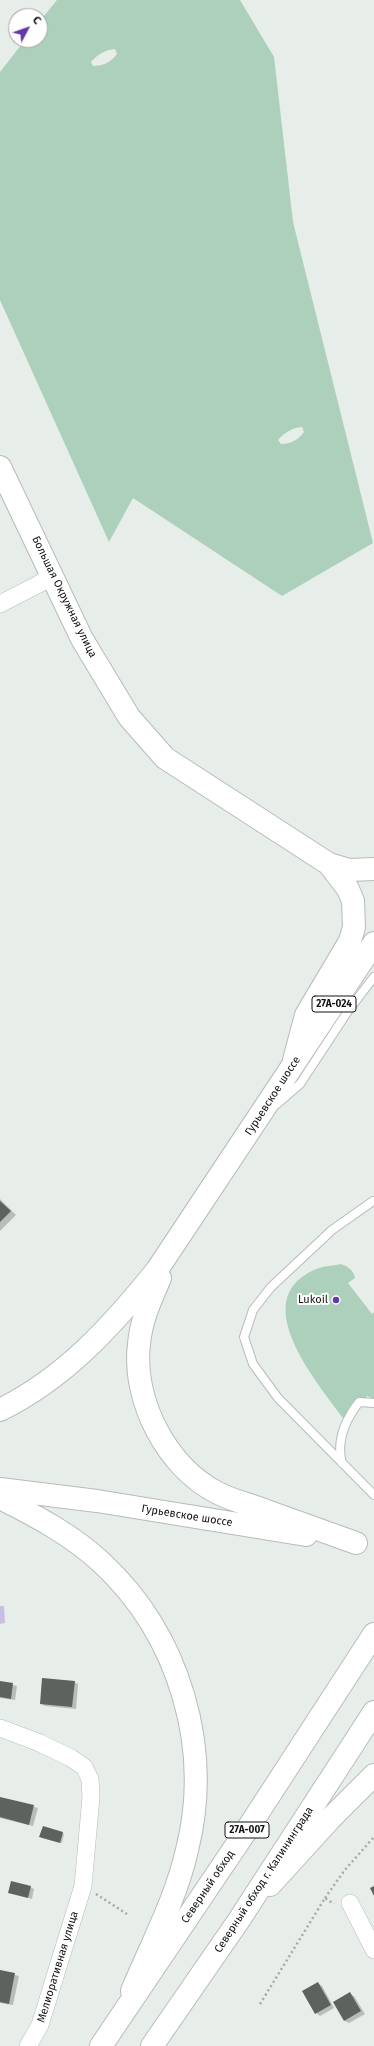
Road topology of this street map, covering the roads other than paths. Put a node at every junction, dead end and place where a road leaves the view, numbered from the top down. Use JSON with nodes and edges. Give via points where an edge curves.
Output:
{"nodes":[{"id":1,"x":0,"y":467,"type":"edge"},
{"id":2,"x":52,"y":574,"type":"junction"},
{"id":3,"x":0,"y":604,"type":"edge"},
{"id":4,"x":328,"y":864,"type":"junction"},
{"id":5,"x":374,"y":869,"type":"edge"},
{"id":6,"x":374,"y":943,"type":"edge"},
{"id":7,"x":374,"y":976,"type":"edge"},
{"id":8,"x":293,"y":1064,"type":"junction"},
{"id":9,"x":254,"y":1124,"type":"junction"},
{"id":10,"x":372,"y":1201,"type":"dead end"},
{"id":11,"x":173,"y":1249,"type":"junction"},
{"id":12,"x":374,"y":1402,"type":"edge"},
{"id":13,"x":0,"y":1410,"type":"edge"},
{"id":14,"x":342,"y":1463,"type":"junction"},
{"id":15,"x":0,"y":1489,"type":"edge"},
{"id":16,"x":374,"y":1495,"type":"edge"},
{"id":17,"x":0,"y":1498,"type":"edge"},
{"id":18,"x":365,"y":1545,"type":"edge"},
{"id":19,"x":372,"y":1637,"type":"edge"},
{"id":20,"x":374,"y":1712,"type":"edge"},
{"id":21,"x":0,"y":1728,"type":"edge"},
{"id":22,"x":374,"y":1775,"type":"edge"},
{"id":23,"x":344,"y":1905,"type":"road end"},
{"id":24,"x":239,"y":1920,"type":"junction"},
{"id":25,"x":374,"y":1950,"type":"edge"},
{"id":26,"x":120,"y":2018,"type":"junction"},
{"id":27,"x":28,"y":2046,"type":"edge"},
{"id":28,"x":101,"y":2046,"type":"edge"},
{"id":29,"x":152,"y":2046,"type":"edge"}],
"edges":[{"from":1,"to":2,"type":"main road","name":"Большая Окружная улица"},
{"from":2,"to":3,"type":"street","via":[[39,584]]},
{"from":2,"to":4,"type":"main road","name":"Большая Окружная улица","via":[[82,639],[129,717],[165,758]]},
{"from":4,"to":5,"type":"main road","via":[[349,870]]},
{"from":4,"to":8,"type":"main road","via":[[345,884],[353,901],[354,927],[346,948],[306,1015]]},
{"from":6,"to":8,"type":"main road","name":"Гурьевское шоссе","number":"27А-024"},
{"from":7,"to":9,"type":"lane","via":[[300,1084]]},
{"from":8,"to":9,"type":"main road","name":"Гурьевское шоссе","number":"27А-024"},
{"from":9,"to":11,"type":"main road","name":"Гурьевское шоссе","number":"27А-024"},
{"from":10,"to":14,"type":"lane","via":[[332,1230],[271,1287],[253,1310],[244,1337],[253,1364],[278,1398]]},
{"from":11,"to":13,"type":"main road","via":[[141,1290],[80,1357],[26,1396]]},
{"from":11,"to":18,"type":"main road","via":[[145,1314],[138,1343],[143,1399],[172,1454],[196,1478],[218,1493]]},
{"from":12,"to":14,"type":"lane","via":[[359,1402],[349,1415],[339,1453]]},
{"from":14,"to":16,"type":"lane"},
{"from":15,"to":18,"type":"main road","name":"Гурьевское шоссе","via":[[97,1501]]},
{"from":17,"to":26,"type":"main road","via":[[35,1515],[76,1542],[120,1581],[138,1603],[166,1650],[189,1714],[195,1760],[195,1793],[188,1849],[176,1887]]},
{"from":19,"to":26,"type":"main road","name":"Северный обход","number":"27А-007"},
{"from":20,"to":24,"type":"main road","name":"Северный обход г. Калининграда"},
{"from":21,"to":27,"type":"street","name":"Мелиоративная улица","via":[[71,1758],[84,1767],[90,1779],[91,1798],[83,1886],[40,2025]]},
{"from":22,"to":24,"type":"main road","via":[[330,1818]]},
{"from":23,"to":25,"type":"street"},
{"from":24,"to":29,"type":"main road","name":"Северный обход г. Калининграда"},
{"from":26,"to":28,"type":"main road","number":"27А-007"}]}
